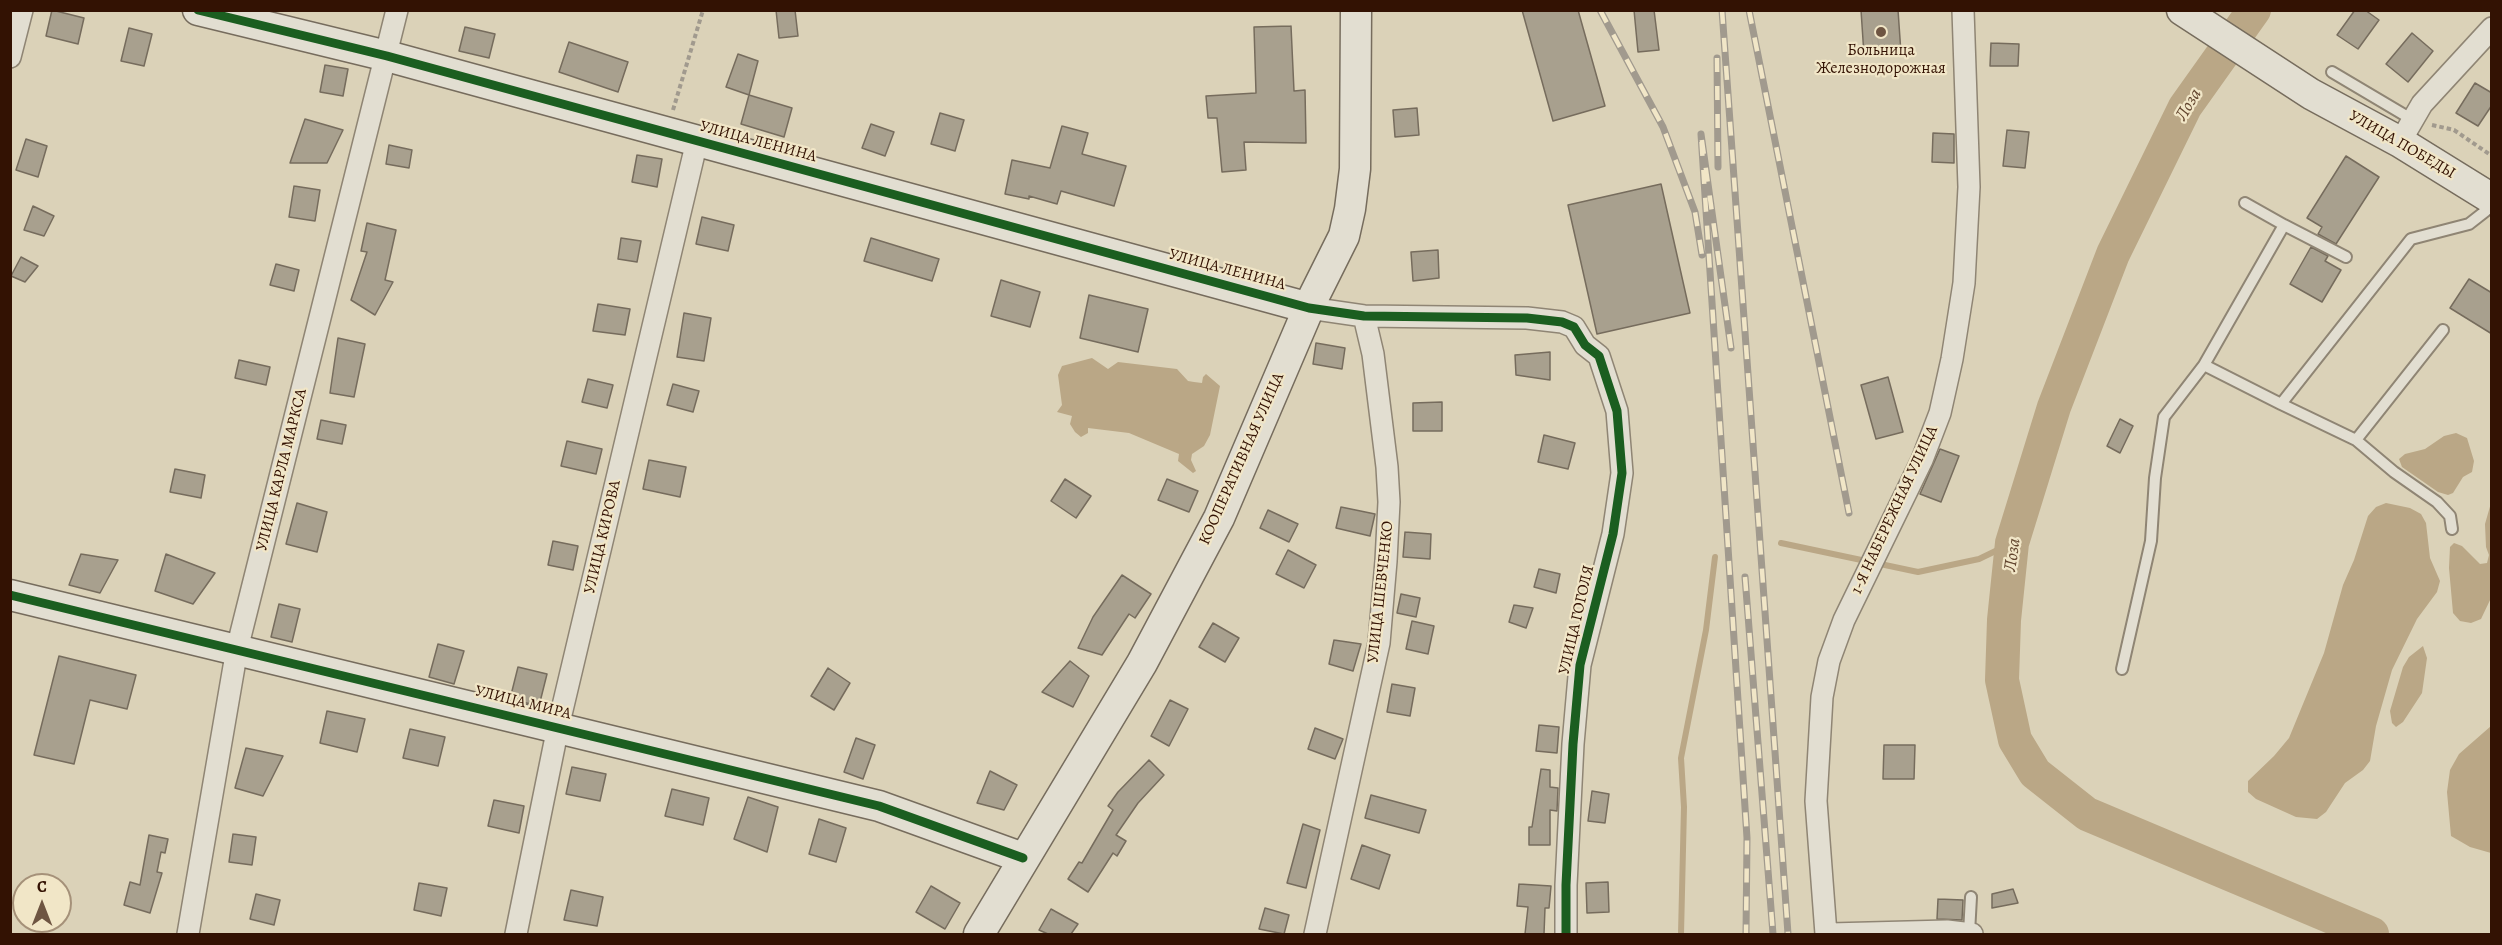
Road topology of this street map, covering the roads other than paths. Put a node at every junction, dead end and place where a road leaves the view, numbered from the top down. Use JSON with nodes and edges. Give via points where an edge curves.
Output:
{"nodes":[{"id":1,"x":22,"y":10,"type":"edge"},
{"id":2,"x":198,"y":10,"type":"edge"},
{"id":3,"x":397,"y":10,"type":"edge"},
{"id":4,"x":1356,"y":10,"type":"edge"},
{"id":5,"x":1963,"y":10,"type":"edge"},
{"id":6,"x":2182,"y":10,"type":"edge"},
{"id":7,"x":2492,"y":28,"type":"edge"},
{"id":8,"x":10,"y":57,"type":"edge"},
{"id":9,"x":387,"y":57,"type":"junction"},
{"id":10,"x":2332,"y":72,"type":"dead end"},
{"id":11,"x":2406,"y":131,"type":"junction"},
{"id":12,"x":697,"y":141,"type":"junction"},
{"id":13,"x":2492,"y":199,"type":"edge"},
{"id":14,"x":2245,"y":203,"type":"dead end"},
{"id":15,"x":2492,"y":206,"type":"edge"},
{"id":16,"x":2284,"y":225,"type":"junction"},
{"id":17,"x":2346,"y":257,"type":"dead end"},
{"id":18,"x":1309,"y":308,"type":"junction"},
{"id":19,"x":1364,"y":316,"type":"junction"},
{"id":20,"x":2443,"y":330,"type":"dead end"},
{"id":21,"x":2204,"y":364,"type":"junction"},
{"id":22,"x":2281,"y":404,"type":"junction"},
{"id":23,"x":2356,"y":440,"type":"junction"},
{"id":24,"x":2452,"y":529,"type":"dead end"},
{"id":25,"x":10,"y":595,"type":"edge"},
{"id":26,"x":237,"y":649,"type":"junction"},
{"id":27,"x":2122,"y":669,"type":"dead end"},
{"id":28,"x":558,"y":727,"type":"junction"},
{"id":29,"x":1023,"y":858,"type":"junction"},
{"id":30,"x":1971,"y":897,"type":"dead end"},
{"id":31,"x":188,"y":934,"type":"edge"},
{"id":32,"x":516,"y":934,"type":"edge"},
{"id":33,"x":979,"y":934,"type":"edge"},
{"id":34,"x":1315,"y":934,"type":"edge"},
{"id":35,"x":1566,"y":934,"type":"edge"},
{"id":36,"x":1826,"y":934,"type":"edge"},
{"id":37,"x":1830,"y":934,"type":"edge"},
{"id":38,"x":1971,"y":934,"type":"edge"}],
"edges":[{"from":1,"to":8,"type":"street"},
{"from":2,"to":9,"type":"street","name":"УЛИЦА ЛЕНИНА"},
{"from":3,"to":9,"type":"street","name":"УЛИЦА КАРЛА МАРКСА"},
{"from":4,"to":18,"type":"street","name":"КООПЕРАТИВНАЯ УЛИЦА","via":[[1355,169],[1350,209],[1344,236]]},
{"from":5,"to":36,"type":"street","name":"1-Я НАБЕРЕЖНАЯ УЛИЦА","via":[[1969,187],[1964,283],[1940,412],[1829,661],[1822,697],[1816,801]]},
{"from":6,"to":11,"type":"street","name":"УЛИЦА ПОБЕДЫ","via":[[2311,94]]},
{"from":7,"to":11,"type":"street","via":[[2422,104]]},
{"from":9,"to":12,"type":"street","name":"УЛИЦА ЛЕНИНА"},
{"from":9,"to":26,"type":"street","name":"УЛИЦА КАРЛА МАРКСА"},
{"from":10,"to":11,"type":"lane"},
{"from":11,"to":13,"type":"street","name":"УЛИЦА ПОБЕДЫ"},
{"from":12,"to":18,"type":"street","name":"УЛИЦА ЛЕНИНА"},
{"from":12,"to":28,"type":"street","name":"УЛИЦА КИРОВА"},
{"from":14,"to":16,"type":"lane"},
{"from":15,"to":22,"type":"lane","via":[[2469,224],[2411,239]]},
{"from":16,"to":17,"type":"lane"},
{"from":16,"to":21,"type":"lane"},
{"from":18,"to":19,"type":"street"},
{"from":18,"to":29,"type":"street","name":"КООПЕРАТИВНАЯ УЛИЦА","via":[[1219,518],[1142,663]]},
{"from":19,"to":34,"type":"street","name":"УЛИЦА ШЕВЧЕНКО","via":[[1373,354],[1387,467],[1386,561],[1379,643]]},
{"from":19,"to":35,"type":"street","name":"УЛИЦА ГОГОЛЯ","via":[[1562,322],[1574,327],[1585,345],[1599,356],[1603,367],[1617,411],[1622,474],[1613,534],[1580,665]]},
{"from":20,"to":23,"type":"lane"},
{"from":21,"to":22,"type":"lane"},
{"from":21,"to":27,"type":"lane","via":[[2164,417],[2151,541]]},
{"from":22,"to":23,"type":"lane"},
{"from":23,"to":24,"type":"lane","via":[[2437,502],[2450,516]]},
{"from":25,"to":26,"type":"street","name":"УЛИЦА МИРА"},
{"from":26,"to":28,"type":"street","name":"УЛИЦА МИРА"},
{"from":26,"to":31,"type":"street","name":"УЛИЦА КАРЛА МАРКСА"},
{"from":28,"to":29,"type":"street","name":"УЛИЦА МИРА","via":[[879,806]]},
{"from":28,"to":32,"type":"street","name":"УЛИЦА КИРОВА"},
{"from":29,"to":33,"type":"street","name":"КООПЕРАТИВНАЯ УЛИЦА"},
{"from":30,"to":38,"type":"lane"},
{"from":37,"to":38,"type":"street"}]}
